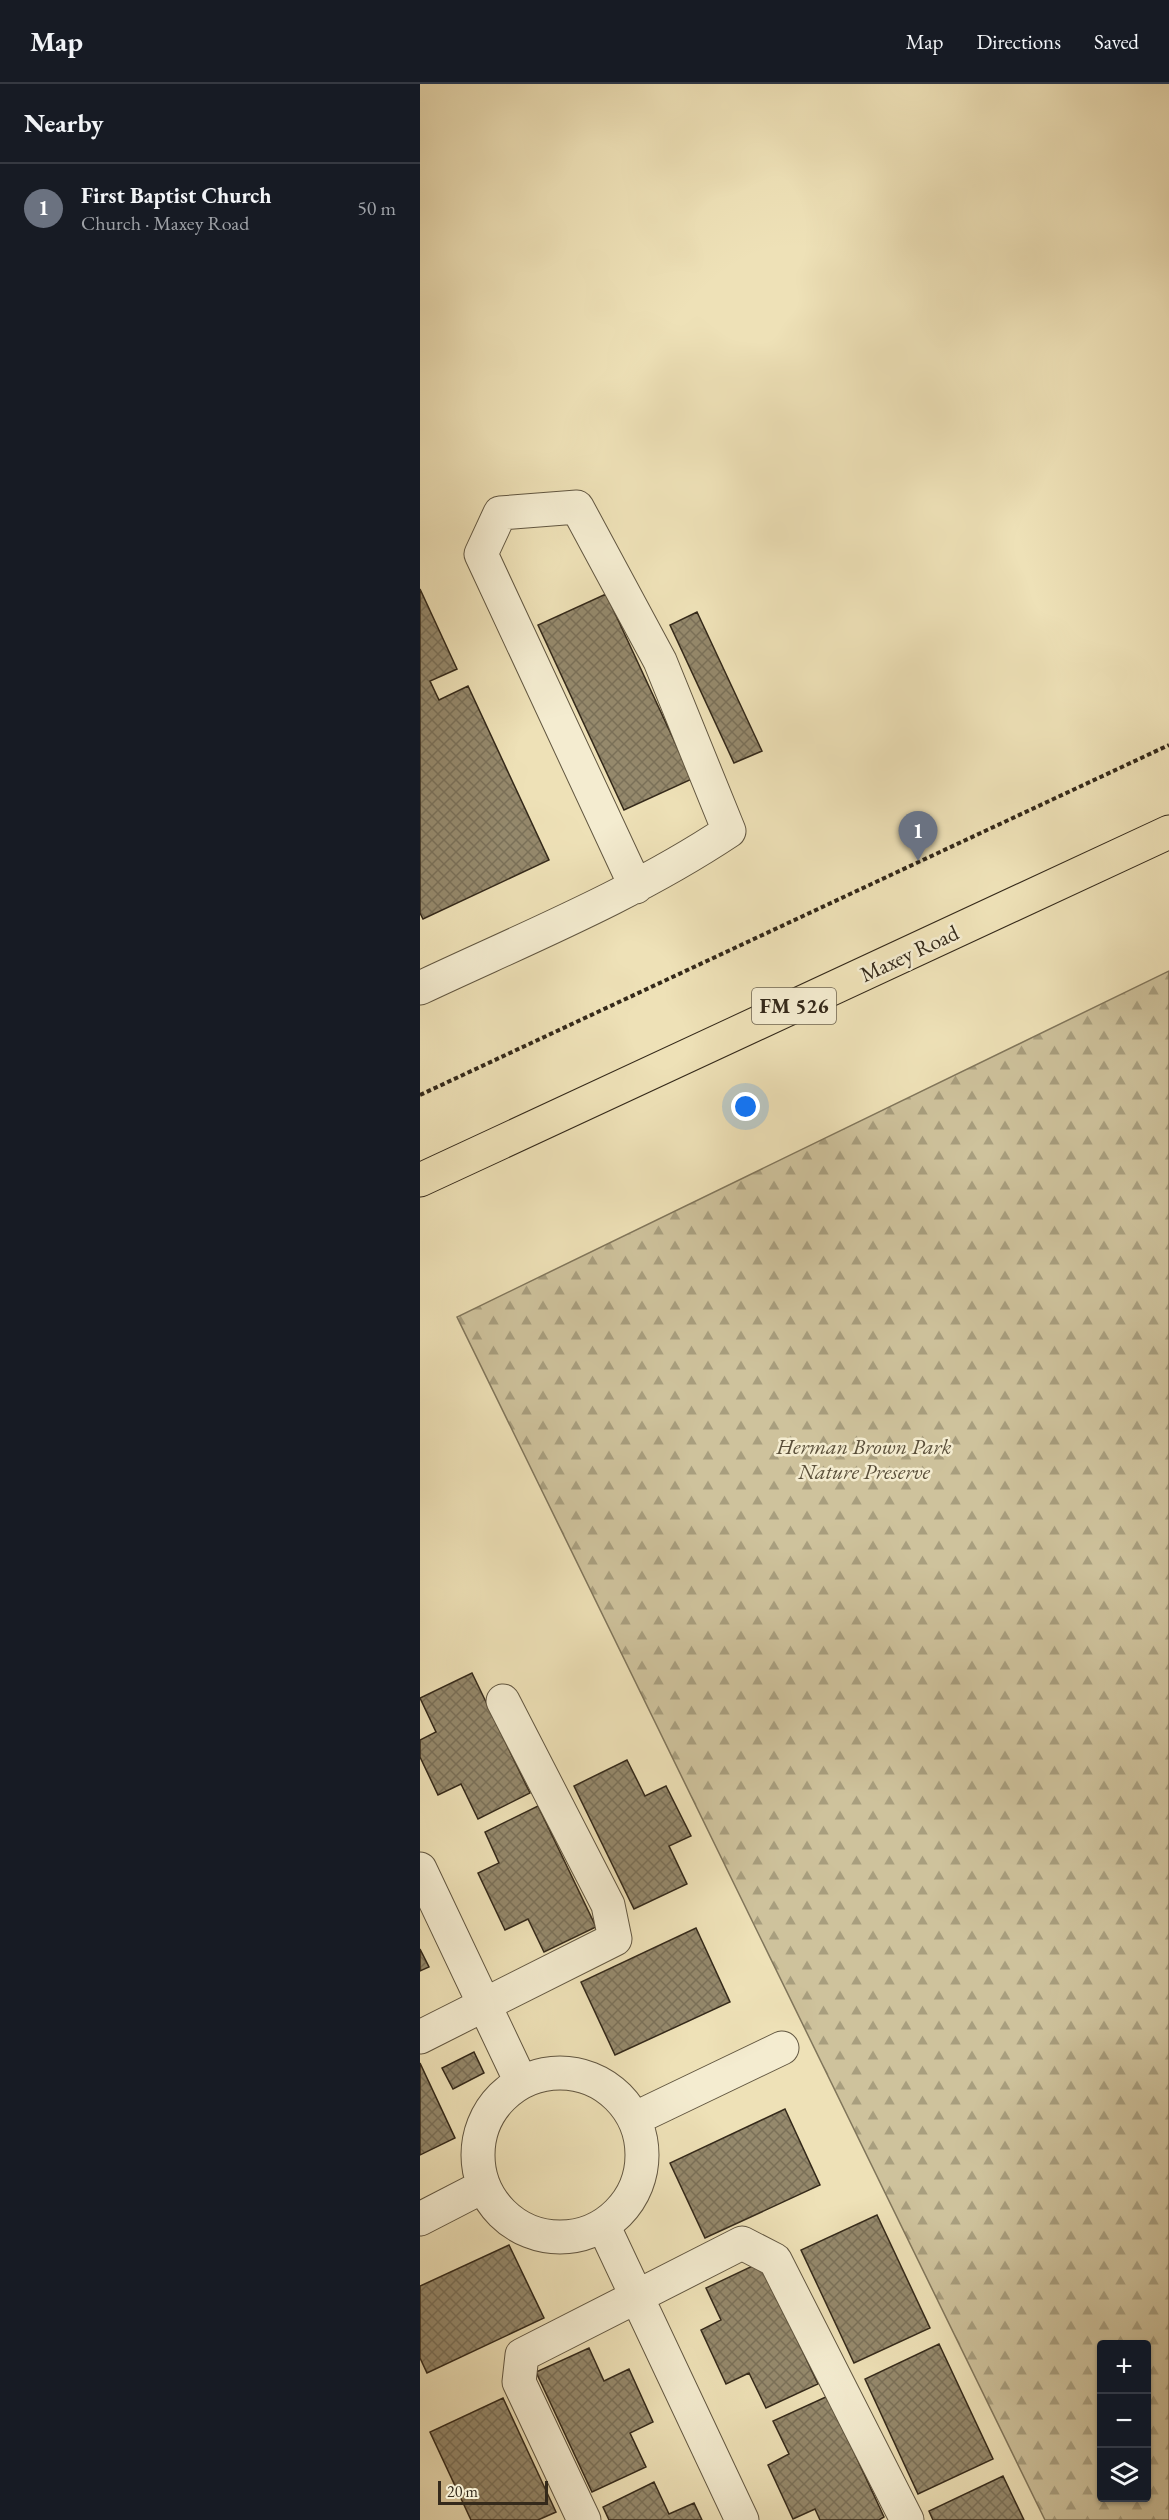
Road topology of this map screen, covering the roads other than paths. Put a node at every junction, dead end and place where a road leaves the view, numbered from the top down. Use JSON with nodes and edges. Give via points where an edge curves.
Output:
{"nodes":[{"id":1,"x":1169,"y":832,"type":"edge"},
{"id":2,"x":636,"y":887,"type":"junction"},
{"id":3,"x":420,"y":988,"type":"edge"},
{"id":4,"x":420,"y":1180,"type":"edge"},
{"id":5,"x":503,"y":1701,"type":"dead end"},
{"id":6,"x":420,"y":1869,"type":"edge"},
{"id":7,"x":485,"y":2006,"type":"junction"},
{"id":8,"x":420,"y":2037,"type":"edge"},
{"id":9,"x":782,"y":2048,"type":"dead end"},
{"id":10,"x":521,"y":2082,"type":"junction"},
{"id":11,"x":634,"y":2119,"type":"junction"},
{"id":12,"x":484,"y":2186,"type":"junction"},
{"id":13,"x":420,"y":2219,"type":"edge"},
{"id":14,"x":603,"y":2225,"type":"junction"},
{"id":15,"x":637,"y":2297,"type":"junction"},
{"id":16,"x":584,"y":2520,"type":"edge"},
{"id":17,"x":742,"y":2520,"type":"edge"},
{"id":18,"x":907,"y":2520,"type":"edge"}],
"edges":[{"from":1,"to":4,"type":"main road","name":"Maxey Road","number":"FM 526"},
{"from":2,"to":2,"type":"lane","via":[[729,831],[660,661],[577,507],[500,513],[481,554]]},
{"from":2,"to":3,"type":"lane"},
{"from":5,"to":7,"type":"lane","via":[[608,1905],[615,1939]]},
{"from":6,"to":7,"type":"lane"},
{"from":7,"to":8,"type":"lane"},
{"from":7,"to":10,"type":"lane"},
{"from":9,"to":11,"type":"lane"},
{"from":10,"to":11,"type":"lane","via":[[546,2073],[573,2073],[598,2082],[618,2097]]},
{"from":10,"to":12,"type":"lane","via":[[502,2096],[487,2115],[479,2138],[478,2162]]},
{"from":11,"to":14,"type":"lane","via":[[641,2142],[641,2166],[635,2189],[621,2210]]},
{"from":12,"to":13,"type":"lane"},
{"from":12,"to":14,"type":"lane","via":[[499,2210],[521,2227],[548,2236],[576,2236]]},
{"from":14,"to":15,"type":"lane"},
{"from":15,"to":16,"type":"lane","via":[[522,2355],[519,2382]]},
{"from":15,"to":17,"type":"lane"},
{"from":15,"to":18,"type":"lane","via":[[742,2243],[775,2260]]}]}
